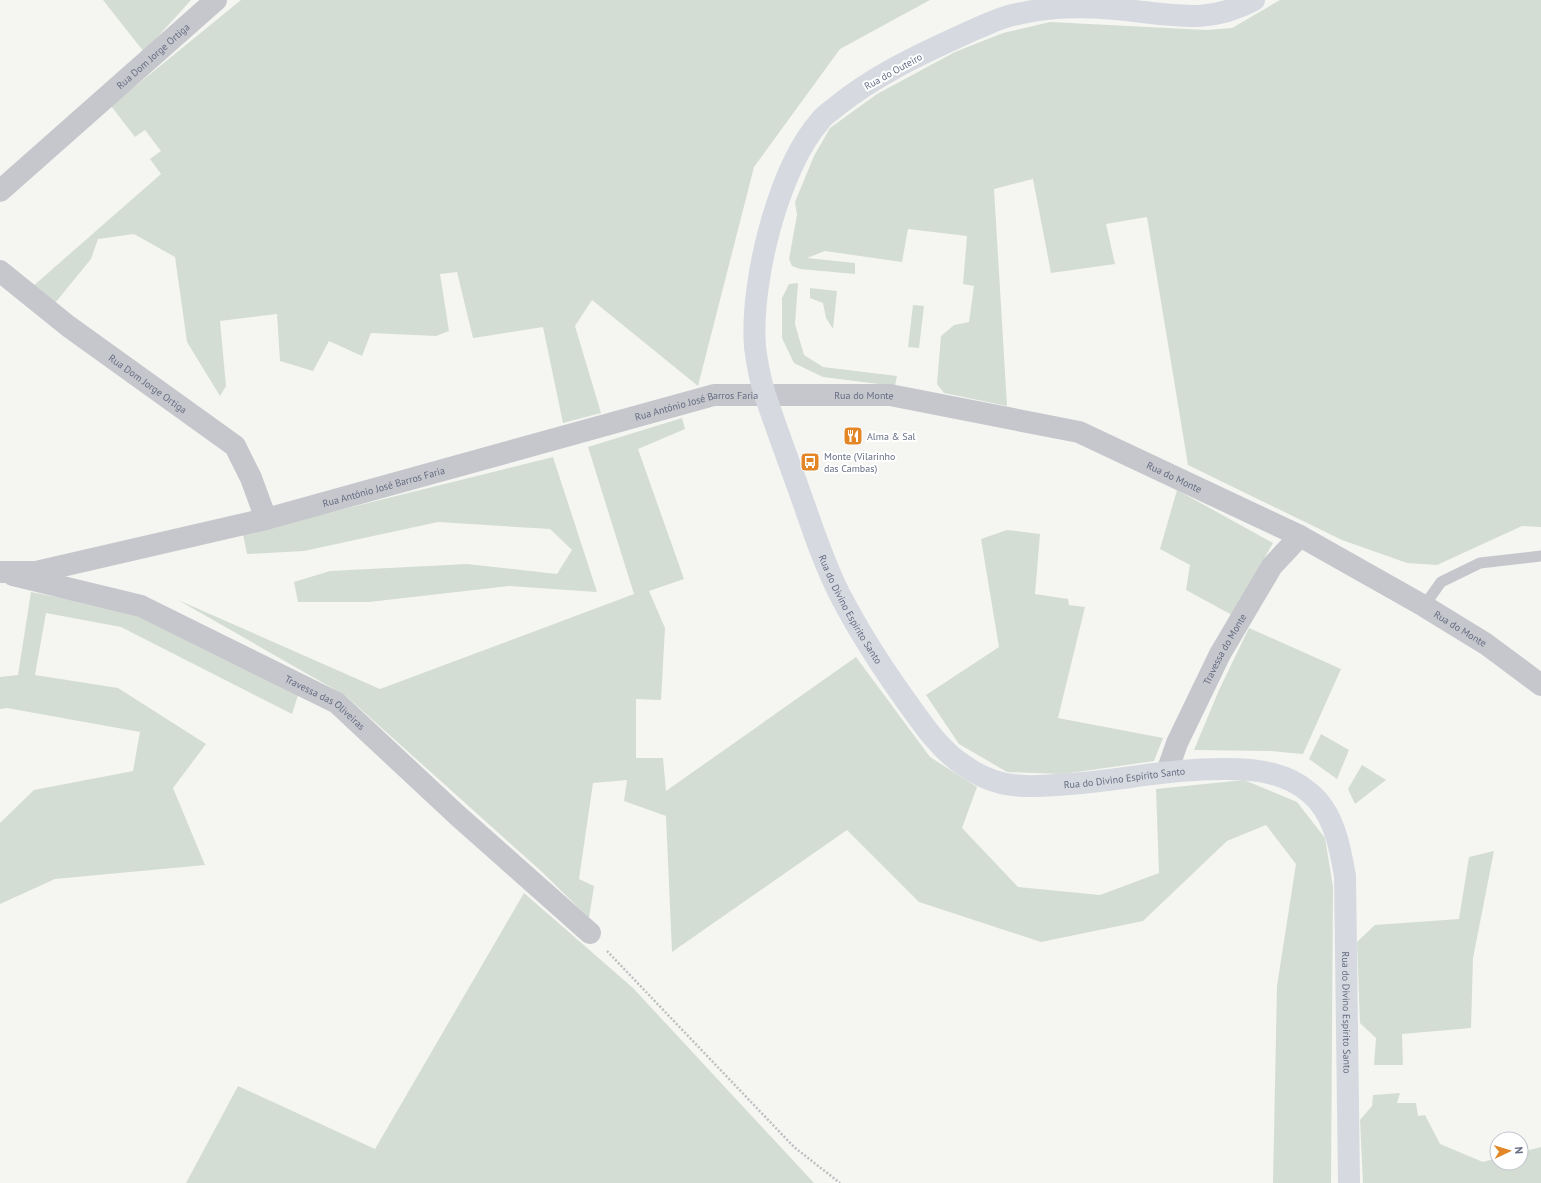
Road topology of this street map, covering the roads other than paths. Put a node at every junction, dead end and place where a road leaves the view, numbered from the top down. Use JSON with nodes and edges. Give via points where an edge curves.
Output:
{"nodes":[{"id":1,"x":216,"y":0,"type":"edge"},
{"id":2,"x":1254,"y":0,"type":"edge"},
{"id":3,"x":0,"y":192,"type":"edge"},
{"id":4,"x":0,"y":270,"type":"edge"},
{"id":5,"x":765,"y":395,"type":"junction"},
{"id":6,"x":266,"y":519,"type":"junction"},
{"id":7,"x":1300,"y":536,"type":"junction"},
{"id":8,"x":1541,"y":556,"type":"edge"},
{"id":9,"x":0,"y":572,"type":"edge"},
{"id":10,"x":1424,"y":606,"type":"junction"},
{"id":11,"x":1541,"y":685,"type":"edge"},
{"id":12,"x":1167,"y":772,"type":"junction"},
{"id":13,"x":590,"y":933,"type":"road end"},
{"id":14,"x":1349,"y":1183,"type":"edge"}],
"edges":[{"from":1,"to":3,"type":"street","name":"Rua Dom Jorge Ortiga"},
{"from":2,"to":5,"type":"main road","name":"Rua do Outeiro","via":[[1231,10],[1197,17],[1087,7],[1056,8],[997,20],[933,48],[870,82],[820,120],[791,166],[775,210],[759,280],[755,346]]},
{"from":4,"to":6,"type":"street","name":"Rua Dom Jorge Ortiga","via":[[68,326],[235,446],[251,478]]},
{"from":5,"to":6,"type":"street","name":"Rua António José Barros Faria","via":[[714,395]]},
{"from":5,"to":7,"type":"street","name":"Rua do Monte","via":[[890,395],[1079,432]]},
{"from":5,"to":12,"type":"main road","name":"Rua do Divino Espírito Santo","via":[[838,592],[893,683],[942,746],[962,765],[994,781],[1028,787],[1104,781]]},
{"from":6,"to":9,"type":"street","name":"Rua António José Barros Faria","via":[[36,572]]},
{"from":7,"to":10,"type":"street","name":"Rua do Monte"},
{"from":7,"to":12,"type":"street","name":"Travessa do Monte","via":[[1272,566],[1220,654],[1177,743]]},
{"from":8,"to":10,"type":"lane","via":[[1480,563],[1441,582]]},
{"from":9,"to":13,"type":"street","name":"Travessa das Oliveiras","via":[[141,606],[337,703]]},
{"from":10,"to":11,"type":"street","name":"Rua do Monte","via":[[1486,644]]},
{"from":12,"to":14,"type":"main road","name":"Rua do Divino Espírito Santo","via":[[1210,768],[1250,769],[1274,773],[1294,781],[1311,794],[1332,824],[1345,876]]}]}
